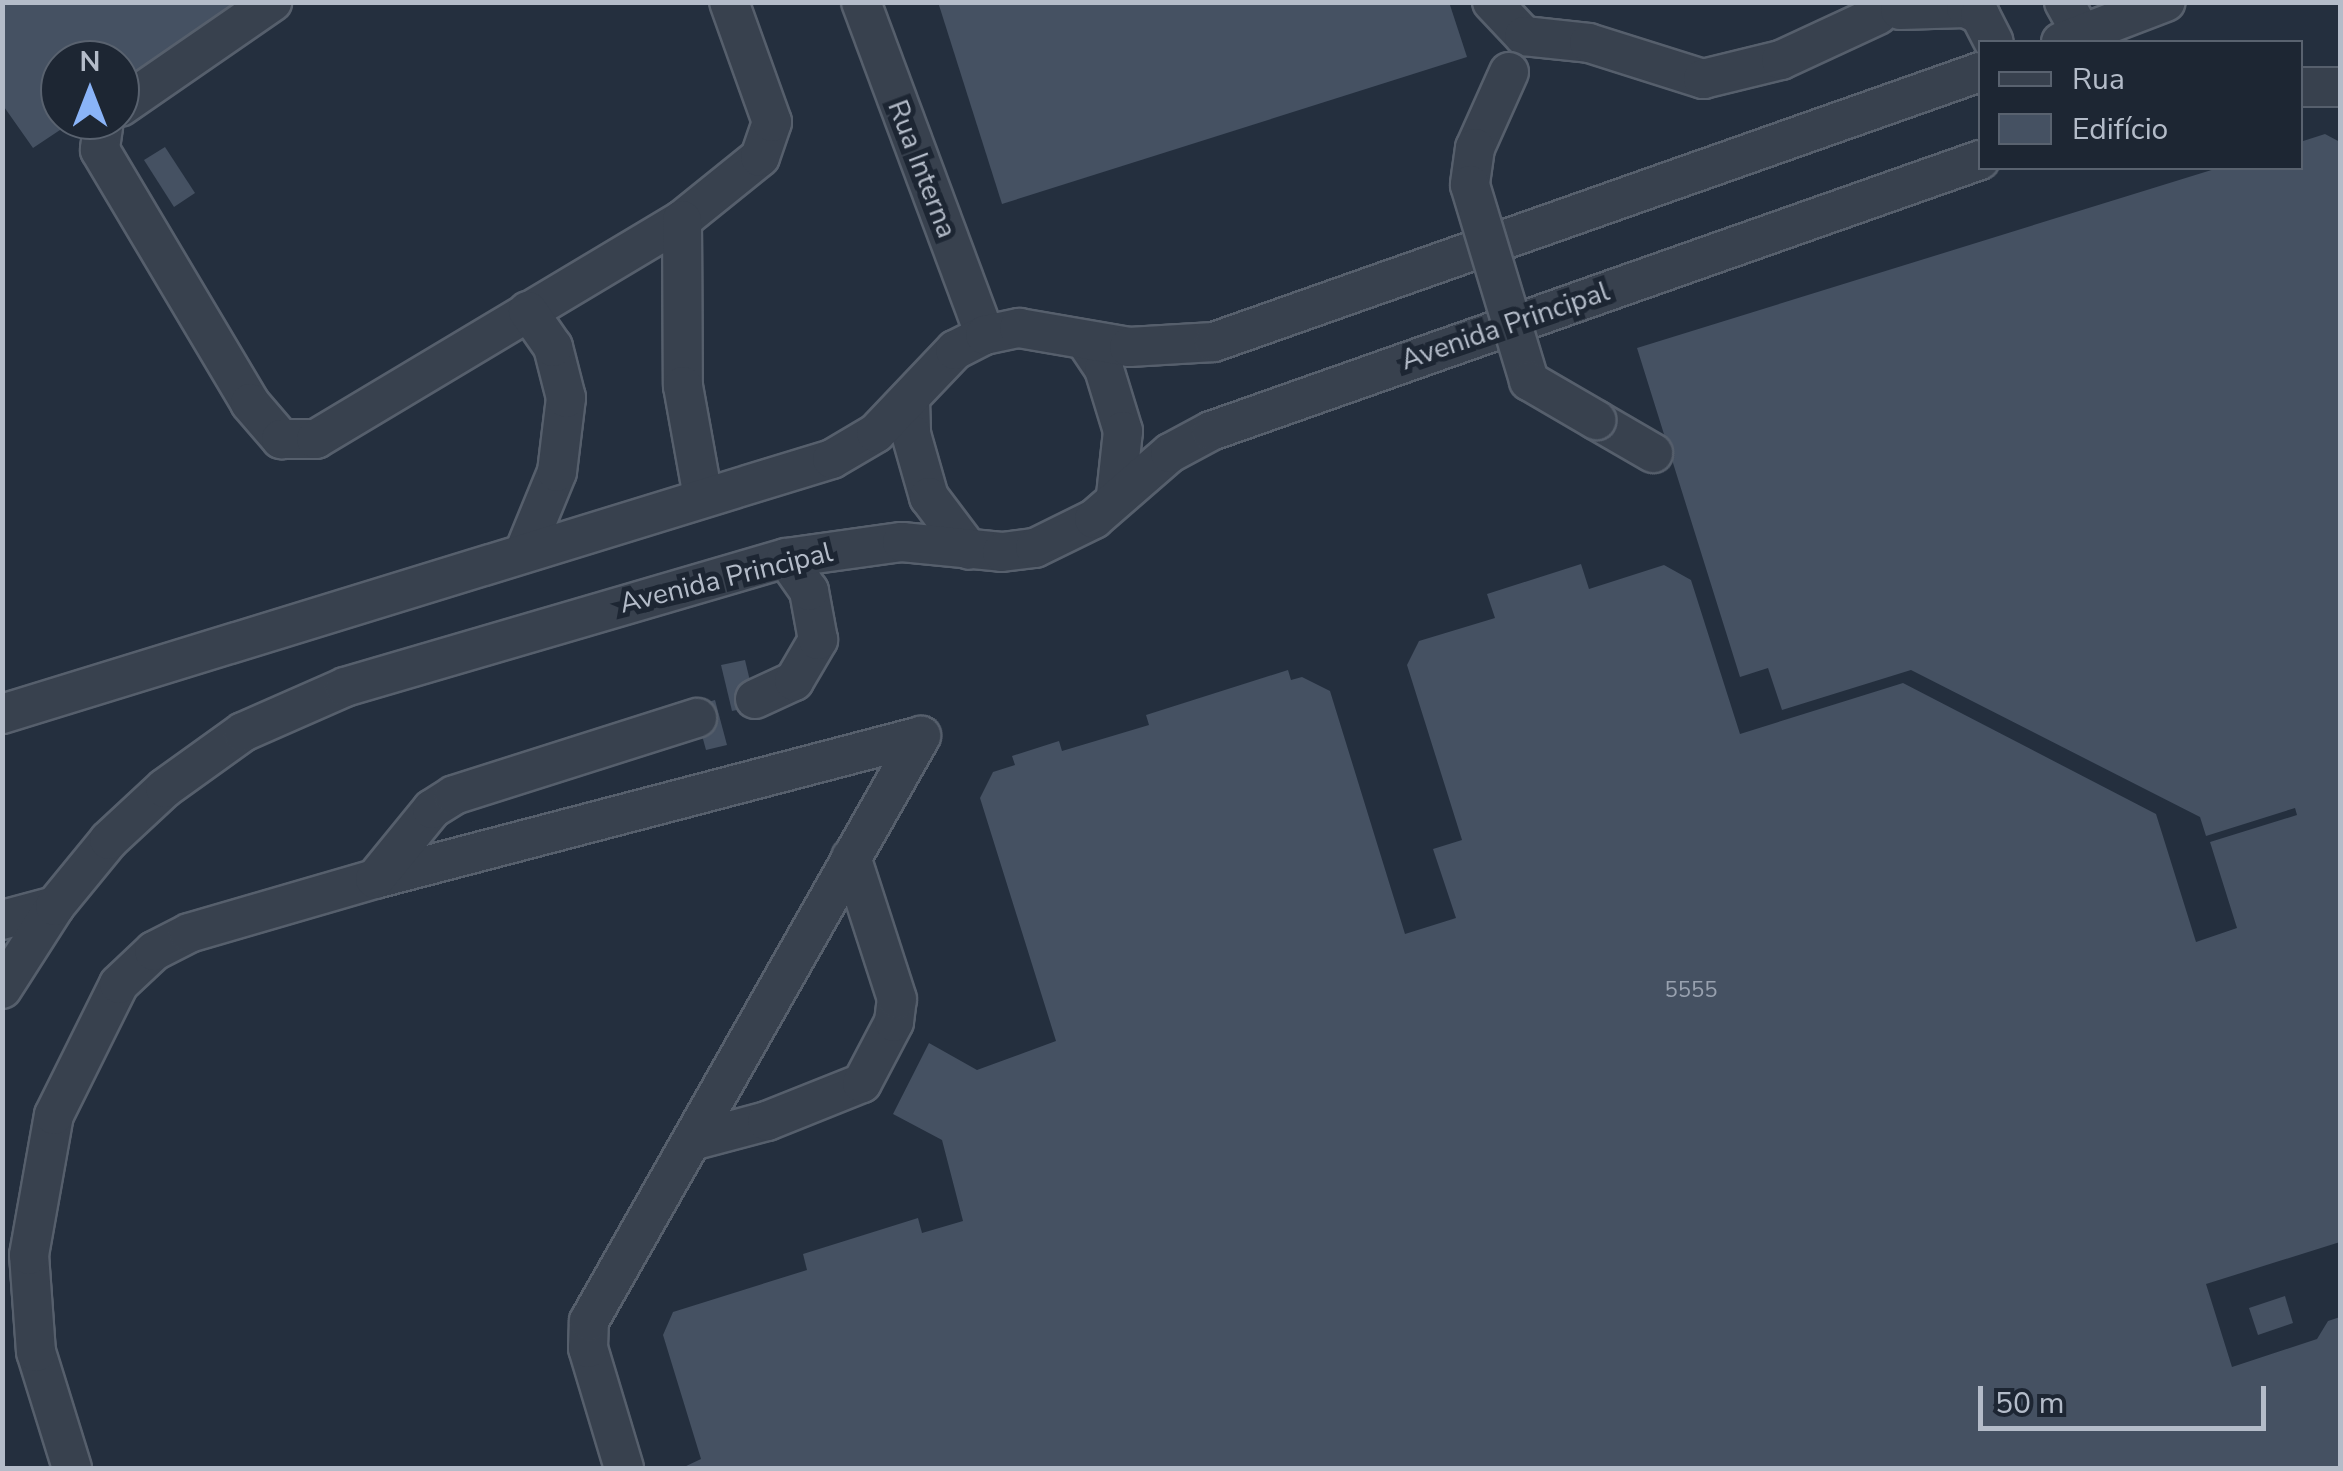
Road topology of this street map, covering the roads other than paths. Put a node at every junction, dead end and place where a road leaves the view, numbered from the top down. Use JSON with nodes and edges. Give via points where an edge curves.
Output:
{"nodes":[{"id":1,"x":272,"y":2,"type":"edge"},
{"id":2,"x":729,"y":2,"type":"edge"},
{"id":3,"x":860,"y":2,"type":"edge"},
{"id":4,"x":1492,"y":2,"type":"edge"},
{"id":5,"x":1838,"y":2,"type":"edge"},
{"id":6,"x":2166,"y":2,"type":"edge"},
{"id":7,"x":2069,"y":26,"type":"edge"},
{"id":8,"x":1524,"y":36,"type":"junction"},
{"id":9,"x":1993,"y":40,"type":"edge"},
{"id":10,"x":1810,"y":44,"type":"junction"},
{"id":11,"x":1978,"y":73,"type":"edge"},
{"id":12,"x":2303,"y":86,"type":"edge"},
{"id":13,"x":2340,"y":87,"type":"edge"},
{"id":14,"x":140,"y":93,"type":"edge"},
{"id":15,"x":98,"y":140,"type":"edge"},
{"id":16,"x":1978,"y":161,"type":"edge"},
{"id":17,"x":682,"y":220,"type":"junction"},
{"id":18,"x":528,"y":311,"type":"junction"},
{"id":19,"x":985,"y":335,"type":"junction"},
{"id":20,"x":1086,"y":342,"type":"junction"},
{"id":21,"x":910,"y":402,"type":"junction"},
{"id":22,"x":1653,"y":453,"type":"dead end"},
{"id":23,"x":1116,"y":495,"type":"junction"},
{"id":24,"x":703,"y":496,"type":"junction"},
{"id":25,"x":526,"y":550,"type":"junction"},
{"id":26,"x":969,"y":550,"type":"junction"},
{"id":27,"x":786,"y":558,"type":"junction"},
{"id":28,"x":2,"y":714,"type":"edge"},
{"id":29,"x":851,"y":858,"type":"junction"},
{"id":30,"x":375,"y":879,"type":"junction"},
{"id":31,"x":55,"y":906,"type":"junction"},
{"id":32,"x":2,"y":920,"type":"edge"},
{"id":33,"x":2,"y":989,"type":"edge"},
{"id":34,"x":692,"y":1141,"type":"junction"},
{"id":35,"x":72,"y":1468,"type":"edge"},
{"id":36,"x":624,"y":1468,"type":"edge"}],
"edges":[{"from":1,"to":14,"type":"street"},
{"from":2,"to":17,"type":"street","via":[[772,122],[770,138],[735,180]]},
{"from":3,"to":19,"type":"street","name":"Rua Interna"},
{"from":4,"to":8,"type":"street"},
{"from":5,"to":10,"type":"street"},
{"from":6,"to":7,"type":"street"},
{"from":8,"to":10,"type":"street","via":[[1589,42],[1703,79],[1781,60]]},
{"from":8,"to":22,"type":"street","bridge":true,"via":[[1475,148],[1470,184],[1529,381]]},
{"from":9,"to":10,"type":"street","via":[[1980,15],[1966,8],[1889,12]]},
{"from":11,"to":20,"type":"street","via":[[1214,342],[1168,348]]},
{"from":12,"to":13,"type":"street"},
{"from":15,"to":18,"type":"street","via":[[250,403],[281,440],[316,440]]},
{"from":16,"to":23,"type":"street","name":"Avenida Principal","via":[[1211,430]]},
{"from":17,"to":18,"type":"street"},
{"from":17,"to":24,"type":"street","via":[[683,386]]},
{"from":18,"to":25,"type":"street","via":[[553,347],[566,398],[557,472]]},
{"from":19,"to":20,"type":"street","via":[[1054,330]]},
{"from":19,"to":21,"type":"street","via":[[954,350]]},
{"from":20,"to":23,"type":"street","via":[[1104,369],[1123,431]]},
{"from":21,"to":24,"type":"street","via":[[832,458]]},
{"from":21,"to":26,"type":"street","via":[[911,434],[930,497]]},
{"from":23,"to":26,"type":"street","name":"Avenida Principal","via":[[1094,519],[1035,548]]},
{"from":24,"to":25,"type":"street"},
{"from":25,"to":28,"type":"street"},
{"from":26,"to":27,"type":"street","name":"Avenida Principal","via":[[902,542]]},
{"from":27,"to":30,"type":"street","via":[[809,591],[818,640],[794,681],[454,794],[432,808]]},
{"from":27,"to":31,"type":"street","name":"Avenida Principal","via":[[346,688],[243,732],[116,833]]},
{"from":29,"to":30,"type":"street","via":[[921,736]]},
{"from":29,"to":34,"type":"street"},
{"from":29,"to":34,"type":"street","via":[[897,999],[894,1022],[862,1082],[768,1120]]},
{"from":30,"to":35,"type":"street","via":[[190,933],[154,950],[119,984],[96,1020],[54,1116],[29,1255],[36,1352]]},
{"from":31,"to":32,"type":"street"},
{"from":31,"to":33,"type":"street","name":"Avenida Principal"},
{"from":34,"to":36,"type":"street","via":[[588,1321],[588,1348]]}]}
